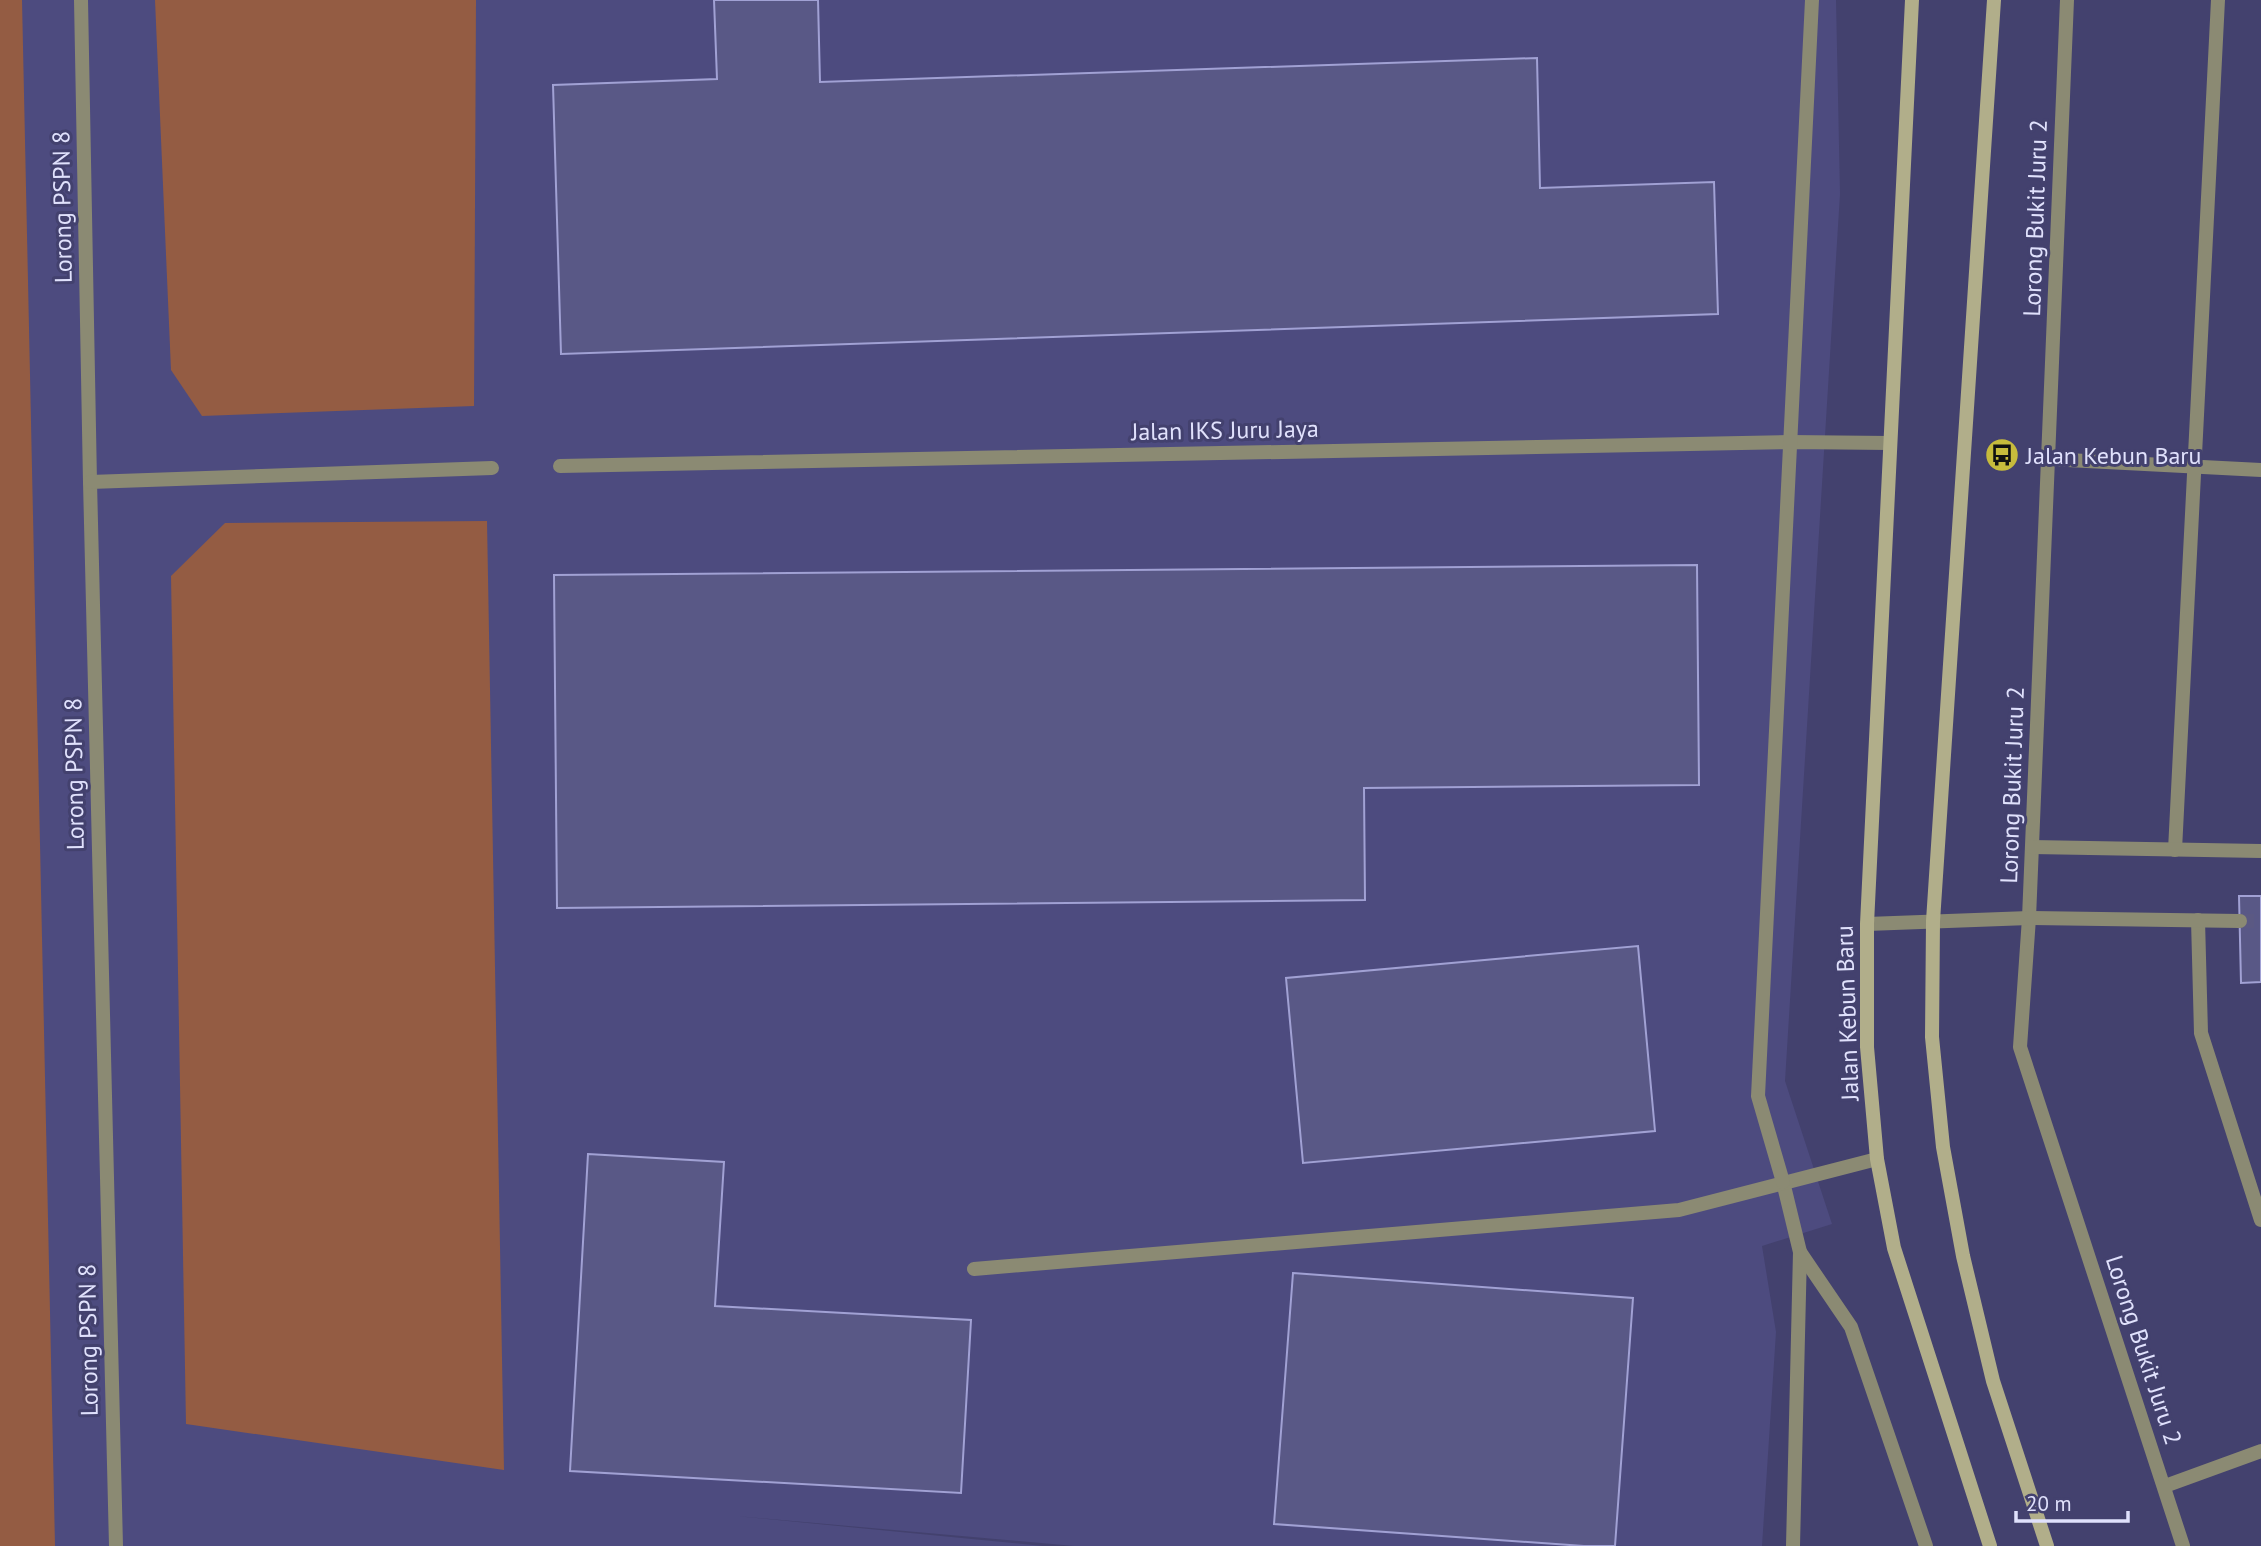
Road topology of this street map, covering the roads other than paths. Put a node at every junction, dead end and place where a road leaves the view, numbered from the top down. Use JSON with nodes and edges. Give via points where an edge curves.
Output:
{"nodes":[{"id":1,"x":81,"y":0,"type":"edge"},
{"id":2,"x":1812,"y":0,"type":"edge"},
{"id":3,"x":1912,"y":0,"type":"edge"},
{"id":4,"x":1994,"y":0,"type":"edge"},
{"id":5,"x":2067,"y":0,"type":"edge"},
{"id":6,"x":2218,"y":0,"type":"edge"},
{"id":7,"x":1789,"y":442,"type":"junction"},
{"id":8,"x":1891,"y":443,"type":"junction"},
{"id":9,"x":2048,"y":459,"type":"junction"},
{"id":10,"x":560,"y":466,"type":"dead end"},
{"id":11,"x":2193,"y":466,"type":"junction"},
{"id":12,"x":492,"y":468,"type":"dead end"},
{"id":13,"x":2261,"y":470,"type":"edge"},
{"id":14,"x":90,"y":482,"type":"junction"},
{"id":15,"x":2032,"y":846,"type":"junction"},
{"id":16,"x":2175,"y":849,"type":"junction"},
{"id":17,"x":2261,"y":851,"type":"edge"},
{"id":18,"x":2029,"y":918,"type":"junction"},
{"id":19,"x":2198,"y":920,"type":"junction"},
{"id":20,"x":1933,"y":921,"type":"junction"},
{"id":21,"x":2240,"y":921,"type":"tunnel mouth"},
{"id":22,"x":1867,"y":923,"type":"junction"},
{"id":23,"x":1877,"y":1159,"type":"junction"},
{"id":24,"x":1783,"y":1182,"type":"junction"},
{"id":25,"x":2261,"y":1220,"type":"edge"},
{"id":26,"x":1800,"y":1252,"type":"junction"},
{"id":27,"x":974,"y":1269,"type":"dead end"},
{"id":28,"x":2261,"y":1451,"type":"edge"},
{"id":29,"x":2165,"y":1486,"type":"junction"},
{"id":30,"x":116,"y":1546,"type":"edge"},
{"id":31,"x":1793,"y":1546,"type":"edge"},
{"id":32,"x":1926,"y":1546,"type":"edge"},
{"id":33,"x":1990,"y":1546,"type":"edge"},
{"id":34,"x":2047,"y":1546,"type":"edge"},
{"id":35,"x":2183,"y":1546,"type":"edge"}],
"edges":[{"from":1,"to":14,"type":"street","name":"Lorong PSPN 8"},
{"from":2,"to":7,"type":"street"},
{"from":3,"to":8,"type":"street","name":"Jalan Kebun Baru"},
{"from":4,"to":20,"type":"street"},
{"from":5,"to":9,"type":"street","name":"Lorong Bukit Juru 2"},
{"from":6,"to":11,"type":"street"},
{"from":7,"to":8,"type":"street","name":"Jalan IKS Juru Jaya"},
{"from":7,"to":10,"type":"street","name":"Jalan IKS Juru Jaya"},
{"from":7,"to":24,"type":"street","via":[[1758,1096]]},
{"from":8,"to":22,"type":"street","name":"Jalan Kebun Baru"},
{"from":9,"to":11,"type":"street"},
{"from":9,"to":15,"type":"street","name":"Lorong Bukit Juru 2"},
{"from":11,"to":13,"type":"street"},
{"from":11,"to":16,"type":"street"},
{"from":12,"to":14,"type":"street"},
{"from":14,"to":30,"type":"street","name":"Lorong PSPN 8"},
{"from":15,"to":16,"type":"street"},
{"from":15,"to":18,"type":"street","name":"Lorong Bukit Juru 2"},
{"from":16,"to":17,"type":"street"},
{"from":18,"to":19,"type":"street"},
{"from":18,"to":20,"type":"street"},
{"from":18,"to":29,"type":"street","name":"Lorong Bukit Juru 2","via":[[2020,1047]]},
{"from":19,"to":21,"type":"street"},
{"from":19,"to":25,"type":"street","via":[[2200,1033]]},
{"from":20,"to":22,"type":"street"},
{"from":20,"to":34,"type":"street","via":[[1932,1037],[1943,1147],[1993,1381]]},
{"from":22,"to":23,"type":"street","name":"Jalan Kebun Baru","via":[[1867,1047]]},
{"from":23,"to":24,"type":"street"},
{"from":23,"to":33,"type":"street","name":"Jalan Kebun Baru","via":[[1894,1248]]},
{"from":24,"to":26,"type":"street"},
{"from":24,"to":27,"type":"street","via":[[1679,1210]]},
{"from":26,"to":31,"type":"street"},
{"from":26,"to":32,"type":"street","via":[[1851,1327]]},
{"from":28,"to":29,"type":"street"},
{"from":29,"to":35,"type":"street","name":"Lorong Bukit Juru 2"}]}
